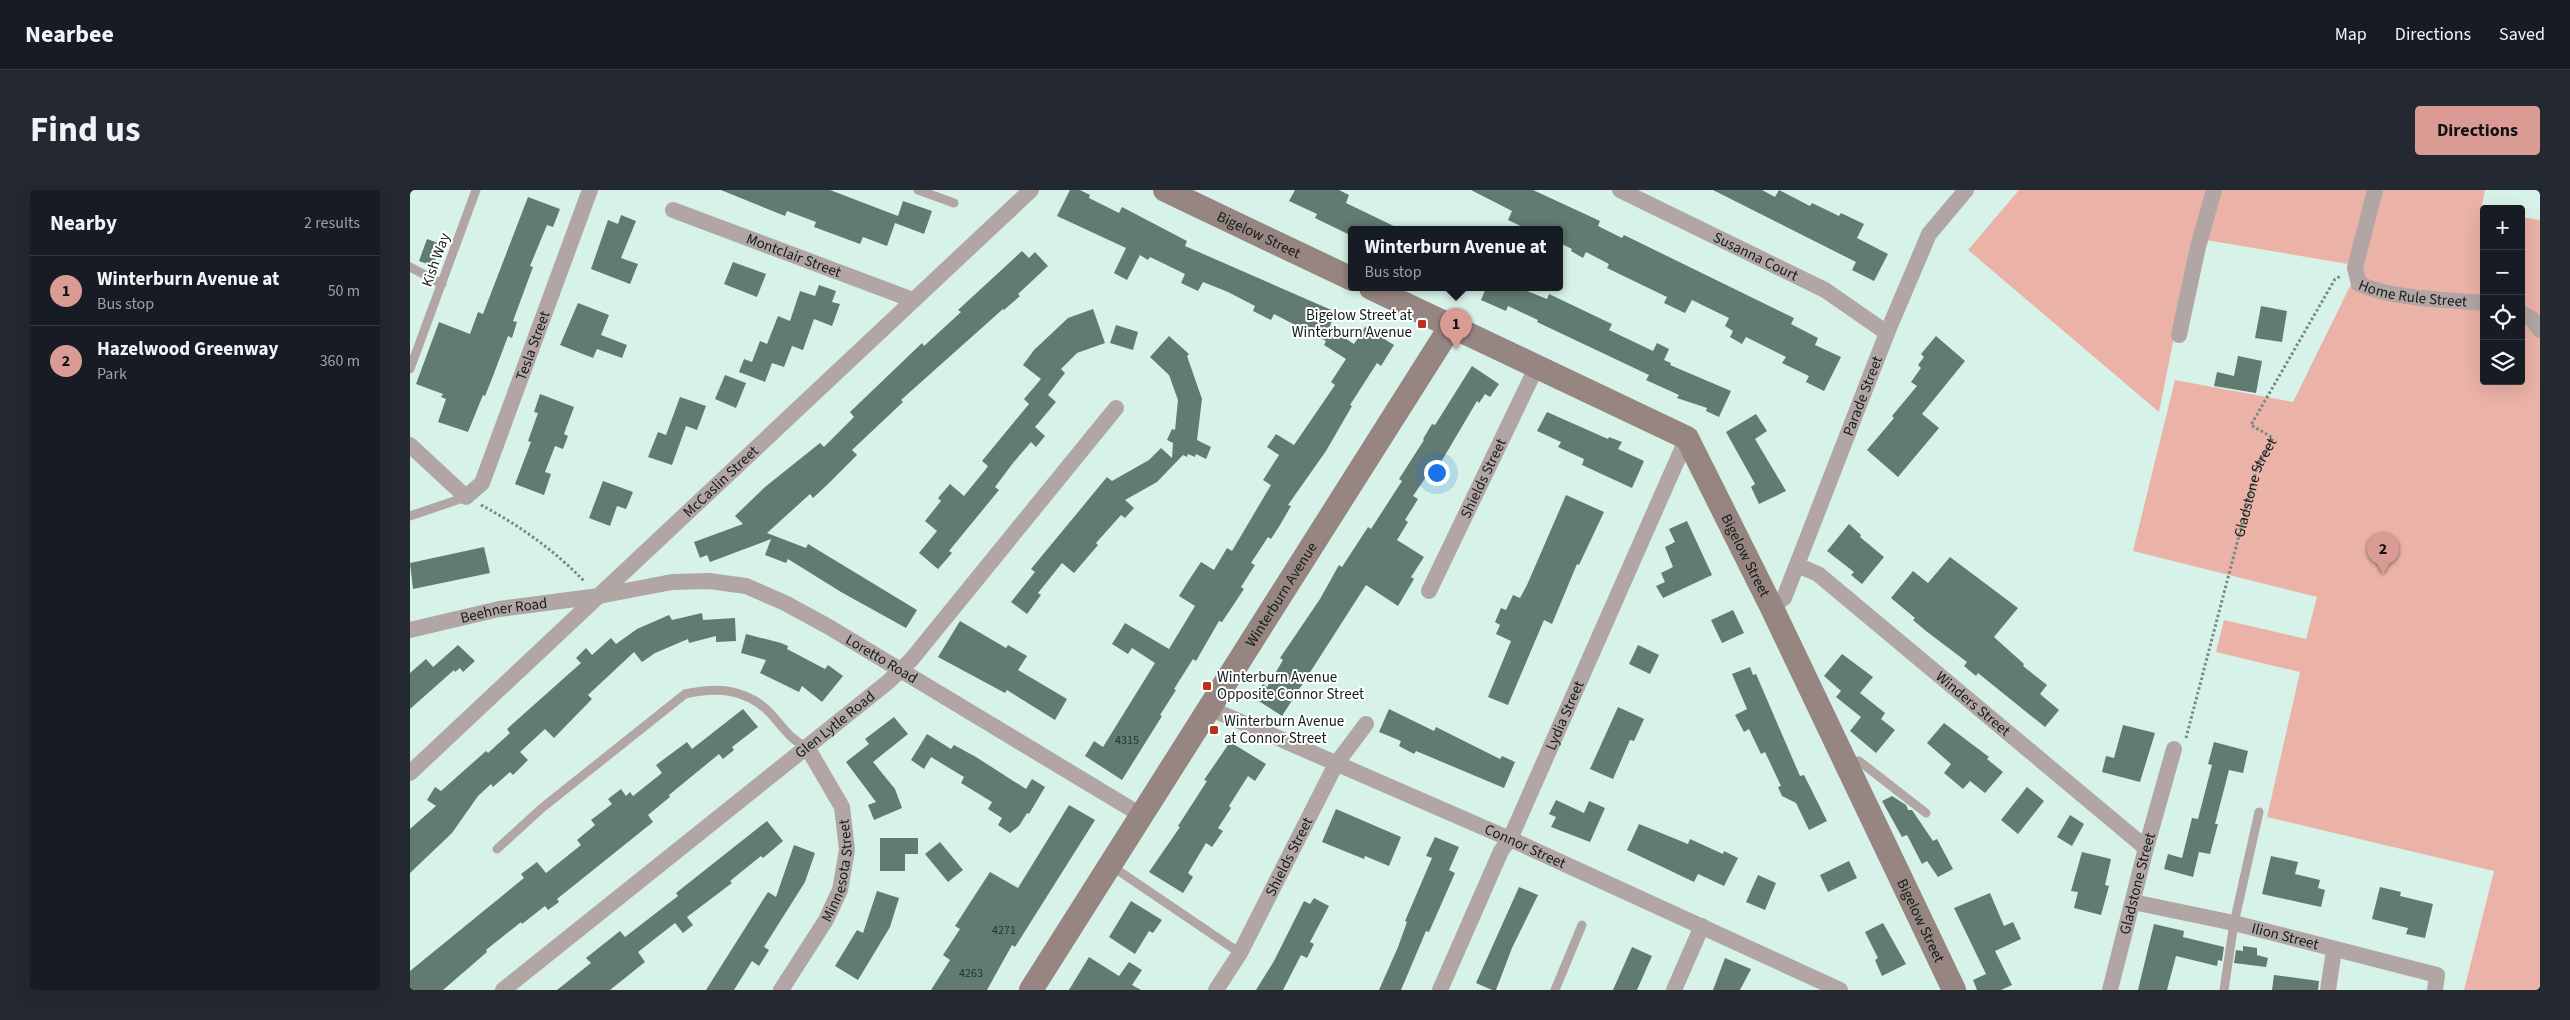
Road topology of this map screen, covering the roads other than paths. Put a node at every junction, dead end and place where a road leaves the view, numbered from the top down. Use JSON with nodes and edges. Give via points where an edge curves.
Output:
{"nodes":[{"id":1,"x":476,"y":190,"type":"edge"},
{"id":2,"x":590,"y":190,"type":"edge"},
{"id":3,"x":918,"y":190,"type":"edge"},
{"id":4,"x":1032,"y":190,"type":"edge"},
{"id":5,"x":1165,"y":190,"type":"edge"},
{"id":6,"x":1620,"y":190,"type":"edge"},
{"id":7,"x":1966,"y":190,"type":"edge"},
{"id":8,"x":2214,"y":190,"type":"edge"},
{"id":9,"x":2375,"y":190,"type":"edge"},
{"id":10,"x":954,"y":203,"type":"dead end"},
{"id":11,"x":673,"y":210,"type":"dead end"},
{"id":12,"x":410,"y":267,"type":"edge"},
{"id":13,"x":1348,"y":277,"type":"edge"},
{"id":14,"x":442,"y":284,"type":"junction"},
{"id":15,"x":1377,"y":291,"type":"edge"},
{"id":16,"x":913,"y":300,"type":"junction"},
{"id":17,"x":2480,"y":303,"type":"edge"},
{"id":18,"x":2525,"y":315,"type":"edge"},
{"id":19,"x":1451,"y":326,"type":"junction"},
{"id":20,"x":2540,"y":330,"type":"edge"},
{"id":21,"x":1887,"y":333,"type":"junction"},
{"id":22,"x":2179,"y":334,"type":"dead end"},
{"id":23,"x":1537,"y":366,"type":"junction"},
{"id":24,"x":410,"y":368,"type":"edge"},
{"id":25,"x":1116,"y":408,"type":"dead end"},
{"id":26,"x":1687,"y":438,"type":"junction"},
{"id":27,"x":410,"y":445,"type":"edge"},
{"id":28,"x":472,"y":500,"type":"junction"},
{"id":29,"x":410,"y":516,"type":"edge"},
{"id":30,"x":1797,"y":565,"type":"junction"},
{"id":31,"x":593,"y":590,"type":"junction"},
{"id":32,"x":1429,"y":591,"type":"dead end"},
{"id":33,"x":1771,"y":606,"type":"junction"},
{"id":34,"x":410,"y":630,"type":"edge"},
{"id":35,"x":900,"y":670,"type":"junction"},
{"id":36,"x":1209,"y":708,"type":"junction"},
{"id":37,"x":1366,"y":724,"type":"dead end"},
{"id":38,"x":806,"y":748,"type":"junction"},
{"id":39,"x":2174,"y":749,"type":"dead end"},
{"id":40,"x":1845,"y":763,"type":"junction"},
{"id":41,"x":1336,"y":764,"type":"junction"},
{"id":42,"x":410,"y":774,"type":"edge"},
{"id":43,"x":2259,"y":812,"type":"dead end"},
{"id":44,"x":1926,"y":813,"type":"dead end"},
{"id":45,"x":1141,"y":815,"type":"junction"},
{"id":46,"x":1510,"y":839,"type":"junction"},
{"id":47,"x":2146,"y":848,"type":"junction"},
{"id":48,"x":497,"y":849,"type":"dead end"},
{"id":49,"x":1110,"y":865,"type":"junction"},
{"id":50,"x":2133,"y":902,"type":"junction"},
{"id":51,"x":2234,"y":923,"type":"junction"},
{"id":52,"x":1582,"y":925,"type":"dead end"},
{"id":53,"x":1702,"y":926,"type":"junction"},
{"id":54,"x":2334,"y":950,"type":"junction"},
{"id":55,"x":1240,"y":953,"type":"junction"},
{"id":56,"x":2436,"y":982,"type":"edge"},
{"id":57,"x":503,"y":990,"type":"edge"},
{"id":58,"x":781,"y":990,"type":"edge"},
{"id":59,"x":1031,"y":990,"type":"edge"},
{"id":60,"x":1216,"y":990,"type":"edge"},
{"id":61,"x":1440,"y":990,"type":"edge"},
{"id":62,"x":1555,"y":990,"type":"edge"},
{"id":63,"x":1674,"y":990,"type":"edge"},
{"id":64,"x":1840,"y":990,"type":"edge"},
{"id":65,"x":1954,"y":990,"type":"edge"},
{"id":66,"x":2110,"y":990,"type":"edge"},
{"id":67,"x":2224,"y":990,"type":"edge"},
{"id":68,"x":2328,"y":990,"type":"edge"}],
"edges":[{"from":1,"to":14,"type":"lane","name":"Kish Way"},
{"from":2,"to":28,"type":"street","name":"Tesla Street","via":[[482,482]]},
{"from":3,"to":10,"type":"lane"},
{"from":4,"to":16,"type":"street","name":"McCaslin Street"},
{"from":5,"to":13,"type":"street","name":"Bigelow Street"},
{"from":6,"to":21,"type":"street","name":"Susanna Court","via":[[1825,290]]},
{"from":7,"to":21,"type":"street","name":"Parade Street","via":[[1929,234]]},
{"from":8,"to":22,"type":"street"},
{"from":9,"to":17,"type":"street","name":"Home Rule Street","via":[[2355,268],[2359,284],[2375,291]]},
{"from":11,"to":16,"type":"street","name":"Montclair Street"},
{"from":12,"to":14,"type":"lane"},
{"from":14,"to":24,"type":"lane","name":"Kish Way"},
{"from":15,"to":19,"type":"street"},
{"from":16,"to":31,"type":"street","name":"McCaslin Street"},
{"from":18,"to":20,"type":"street"},
{"from":19,"to":23,"type":"street"},
{"from":19,"to":36,"type":"street","name":"Winterburn Avenue"},
{"from":21,"to":30,"type":"street","name":"Parade Street"},
{"from":23,"to":26,"type":"street"},
{"from":23,"to":32,"type":"street","name":"Shields Street"},
{"from":25,"to":35,"type":"street","name":"Glen Lytle Road"},
{"from":26,"to":33,"type":"street","name":"Bigelow Street"},
{"from":26,"to":46,"type":"street","name":"Lydia Street"},
{"from":27,"to":28,"type":"street"},
{"from":28,"to":29,"type":"lane"},
{"from":30,"to":33,"type":"street","name":"Parade Street","via":[[1784,598]]},
{"from":30,"to":47,"type":"street","name":"Winders Street","via":[[1818,574]]},
{"from":31,"to":34,"type":"street","name":"Beehner Road"},
{"from":31,"to":35,"type":"street","name":"Loretto Road","via":[[672,582],[746,586],[829,626]]},
{"from":31,"to":42,"type":"street","name":"McCaslin Street","via":[[577,619]]},
{"from":33,"to":40,"type":"street","name":"Bigelow Street"},
{"from":35,"to":38,"type":"street","name":"Glen Lytle Road"},
{"from":35,"to":45,"type":"street","name":"Loretto Road"},
{"from":36,"to":41,"type":"street","name":"Connor Street"},
{"from":36,"to":45,"type":"street","name":"Winterburn Avenue"},
{"from":37,"to":41,"type":"street","name":"Shields Street"},
{"from":38,"to":48,"type":"lane","via":[[794,741],[769,712],[729,690],[710,689],[685,694],[542,808]]},
{"from":38,"to":57,"type":"street","name":"Glen Lytle Road"},
{"from":38,"to":58,"type":"street","name":"Minnesota Street","via":[[842,807],[846,850],[840,890],[826,920]]},
{"from":39,"to":47,"type":"street","name":"Gladstone Street"},
{"from":40,"to":44,"type":"lane","via":[[1860,761]]},
{"from":40,"to":65,"type":"street","name":"Bigelow Street"},
{"from":41,"to":46,"type":"street","name":"Connor Street"},
{"from":41,"to":55,"type":"street","name":"Shields Street"},
{"from":43,"to":51,"type":"lane"},
{"from":45,"to":49,"type":"street","name":"Winterburn Avenue"},
{"from":46,"to":53,"type":"street","name":"Connor Street"},
{"from":46,"to":61,"type":"street","name":"Lydia Street","via":[[1501,851]]},
{"from":47,"to":50,"type":"street","name":"Gladstone Street"},
{"from":49,"to":55,"type":"lane"},
{"from":49,"to":59,"type":"street","name":"Winterburn Avenue"},
{"from":50,"to":51,"type":"street","name":"Ilion Street"},
{"from":50,"to":66,"type":"street","name":"Gladstone Street"},
{"from":51,"to":54,"type":"street","name":"Ilion Street"},
{"from":51,"to":67,"type":"lane"},
{"from":52,"to":62,"type":"lane"},
{"from":53,"to":63,"type":"street"},
{"from":53,"to":64,"type":"street","name":"Connor Street"},
{"from":54,"to":56,"type":"street","name":"Ilion Street"},
{"from":54,"to":68,"type":"street"},
{"from":55,"to":60,"type":"street","name":"Shields Street"}]}
